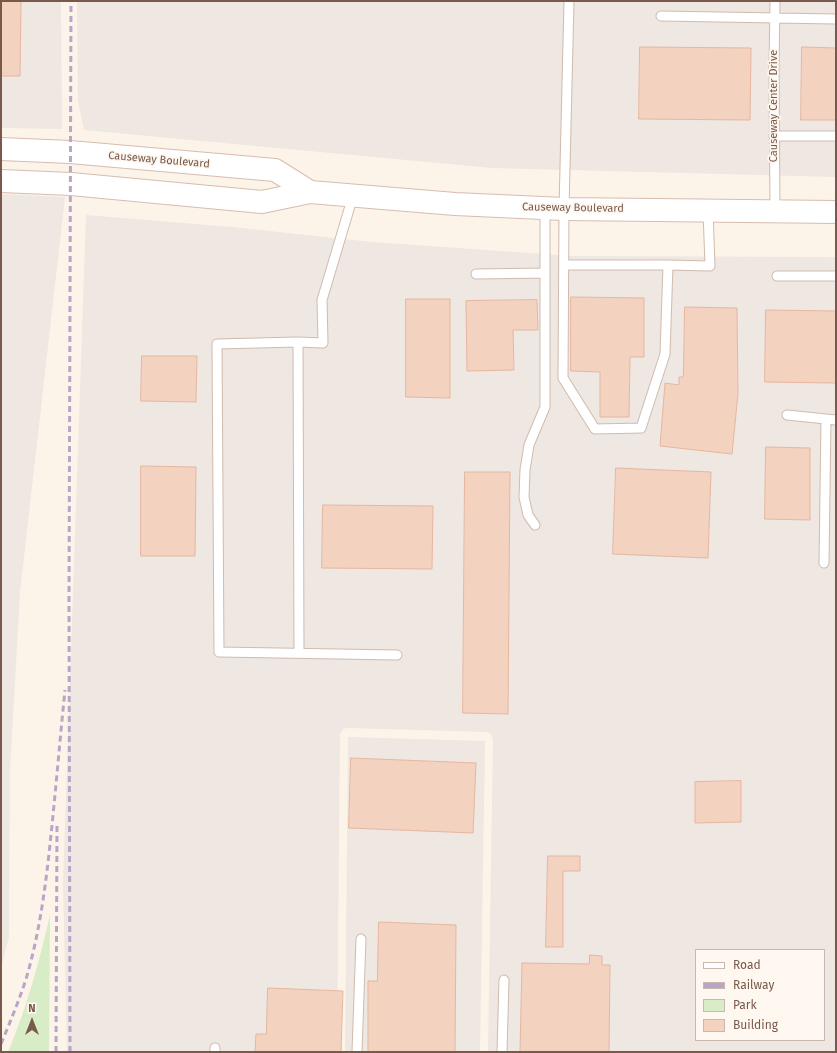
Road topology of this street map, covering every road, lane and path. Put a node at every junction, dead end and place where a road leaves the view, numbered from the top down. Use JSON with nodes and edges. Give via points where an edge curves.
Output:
{"nodes":[{"id":1,"x":569,"y":1,"type":"edge"},
{"id":2,"x":775,"y":1,"type":"edge"},
{"id":3,"x":661,"y":16,"type":"dead end"},
{"id":4,"x":775,"y":18,"type":"junction"},
{"id":5,"x":836,"y":19,"type":"edge"},
{"id":6,"x":774,"y":136,"type":"junction"},
{"id":7,"x":836,"y":136,"type":"edge"},
{"id":8,"x":1,"y":149,"type":"edge"},
{"id":9,"x":1,"y":181,"type":"edge"},
{"id":10,"x":310,"y":192,"type":"junction"},
{"id":11,"x":353,"y":196,"type":"junction"},
{"id":12,"x":554,"y":208,"type":"junction"},
{"id":13,"x":708,"y":210,"type":"junction"},
{"id":14,"x":774,"y":212,"type":"junction"},
{"id":15,"x":836,"y":212,"type":"edge"},
{"id":16,"x":668,"y":265,"type":"junction"},
{"id":17,"x":564,"y":266,"type":"junction"},
{"id":18,"x":545,"y":273,"type":"junction"},
{"id":19,"x":476,"y":274,"type":"dead end"},
{"id":20,"x":777,"y":276,"type":"dead end"},
{"id":21,"x":836,"y":276,"type":"edge"},
{"id":22,"x":298,"y":342,"type":"junction"},
{"id":23,"x":787,"y":415,"type":"dead end"},
{"id":24,"x":826,"y":419,"type":"junction"},
{"id":25,"x":836,"y":420,"type":"edge"},
{"id":26,"x":535,"y":525,"type":"dead end"},
{"id":27,"x":824,"y":563,"type":"dead end"},
{"id":28,"x":299,"y":653,"type":"junction"},
{"id":29,"x":397,"y":655,"type":"dead end"},
{"id":30,"x":361,"y":939,"type":"dead end"},
{"id":31,"x":504,"y":980,"type":"dead end"},
{"id":32,"x":357,"y":1052,"type":"edge"},
{"id":33,"x":502,"y":1052,"type":"edge"}],
"edges":[{"from":1,"to":12,"type":"lane"},
{"from":2,"to":4,"type":"lane","name":"Causeway Center Drive"},
{"from":3,"to":4,"type":"lane"},
{"from":4,"to":5,"type":"lane"},
{"from":4,"to":6,"type":"lane","name":"Causeway Center Drive"},
{"from":6,"to":7,"type":"lane"},
{"from":6,"to":14,"type":"lane","name":"Causeway Center Drive"},
{"from":8,"to":10,"type":"main road","name":"Causeway Boulevard","via":[[70,152],[275,170]]},
{"from":9,"to":10,"type":"main road","name":"Causeway Boulevard","via":[[71,184],[262,202]]},
{"from":10,"to":11,"type":"main road","name":"Causeway Boulevard"},
{"from":11,"to":12,"type":"main road","name":"Causeway Boulevard"},
{"from":11,"to":22,"type":"lane","via":[[322,300],[323,343]]},
{"from":12,"to":13,"type":"main road","name":"Causeway Boulevard"},
{"from":12,"to":17,"type":"lane"},
{"from":12,"to":18,"type":"lane"},
{"from":13,"to":14,"type":"main road","name":"Causeway Boulevard"},
{"from":13,"to":16,"type":"lane","via":[[710,266]]},
{"from":14,"to":15,"type":"main road","name":"Causeway Boulevard"},
{"from":16,"to":17,"type":"lane"},
{"from":16,"to":17,"type":"lane","via":[[665,354],[641,428],[595,429],[563,378]]},
{"from":18,"to":19,"type":"lane"},
{"from":18,"to":26,"type":"lane","via":[[545,407],[529,445],[524,470],[524,497],[528,515]]},
{"from":20,"to":21,"type":"lane"},
{"from":22,"to":28,"type":"lane"},
{"from":22,"to":28,"type":"lane","via":[[217,344],[217,352],[219,652]]},
{"from":23,"to":24,"type":"lane"},
{"from":24,"to":25,"type":"lane"},
{"from":24,"to":27,"type":"lane"},
{"from":28,"to":29,"type":"lane"},
{"from":30,"to":32,"type":"lane"},
{"from":31,"to":33,"type":"lane"}]}
